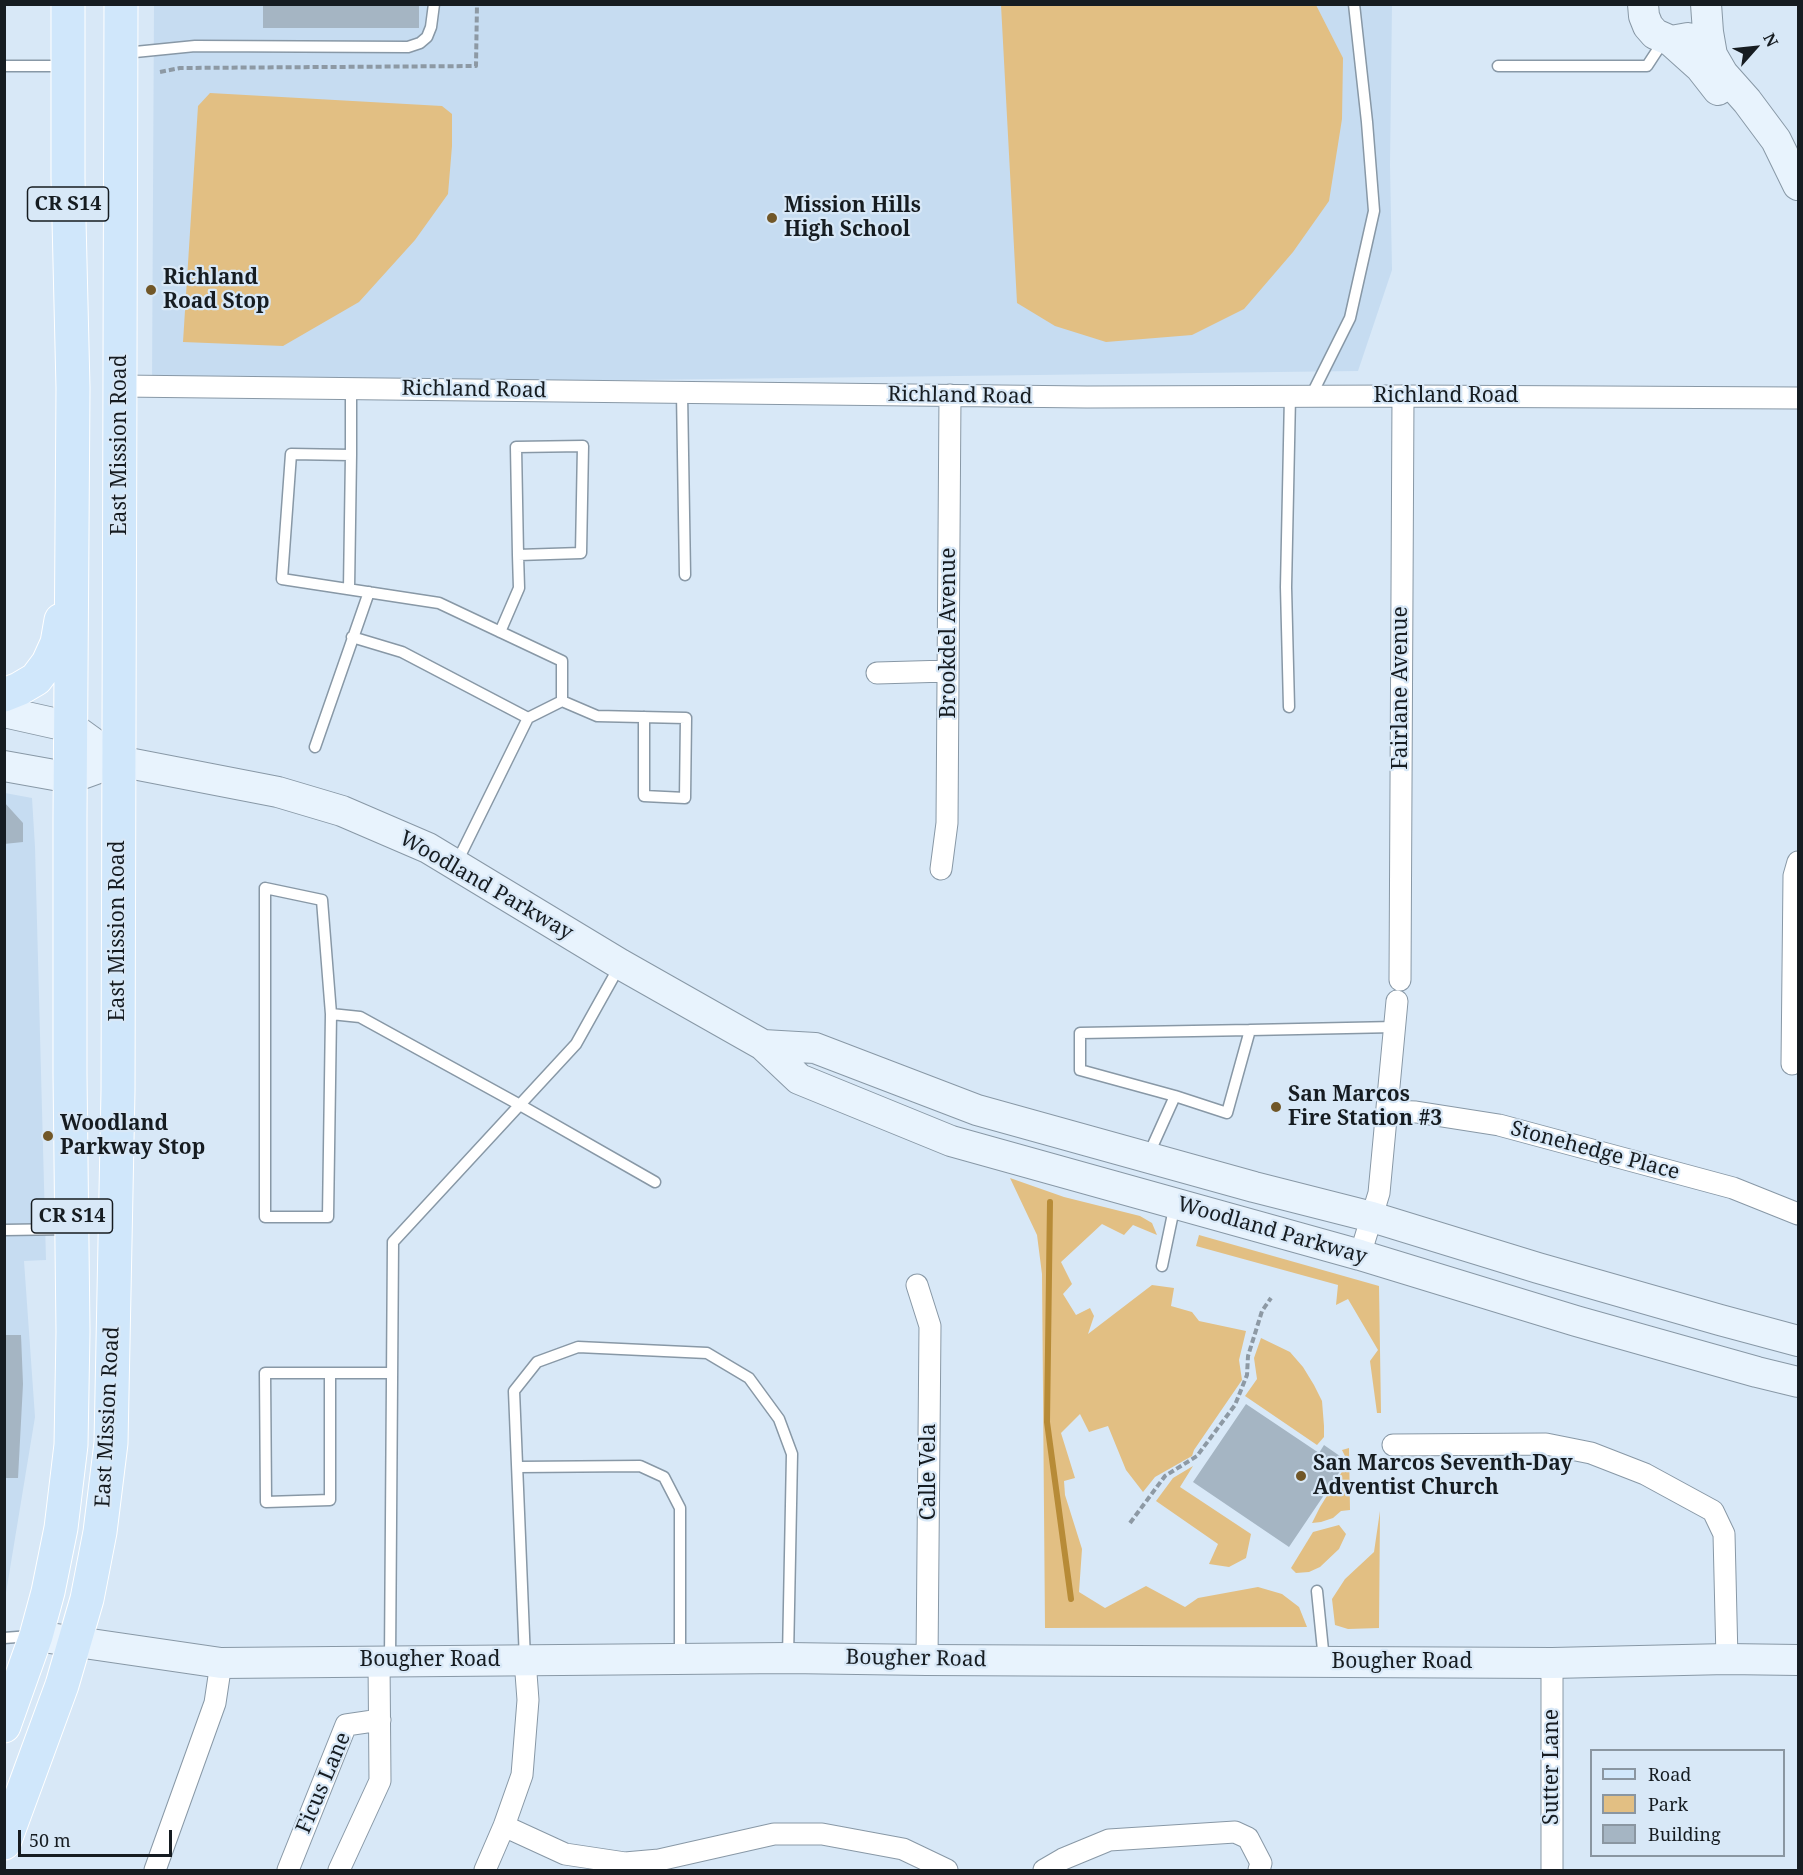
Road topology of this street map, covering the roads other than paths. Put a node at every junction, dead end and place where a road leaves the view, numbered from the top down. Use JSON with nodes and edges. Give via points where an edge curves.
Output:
{"nodes":[{"id":1,"x":68,"y":4,"type":"edge"},
{"id":2,"x":121,"y":4,"type":"edge"},
{"id":3,"x":434,"y":4,"type":"edge"},
{"id":4,"x":1354,"y":4,"type":"edge"},
{"id":5,"x":1642,"y":6,"type":"edge"},
{"id":6,"x":1707,"y":7,"type":"edge"},
{"id":7,"x":1667,"y":40,"type":"junction"},
{"id":8,"x":120,"y":54,"type":"junction"},
{"id":9,"x":4,"y":66,"type":"edge"},
{"id":10,"x":68,"y":66,"type":"junction"},
{"id":11,"x":1498,"y":66,"type":"dead end"},
{"id":12,"x":1798,"y":185,"type":"edge"},
{"id":13,"x":121,"y":386,"type":"junction"},
{"id":14,"x":351,"y":389,"type":"junction"},
{"id":15,"x":682,"y":393,"type":"junction"},
{"id":16,"x":950,"y":395,"type":"junction"},
{"id":17,"x":1290,"y":396,"type":"junction"},
{"id":18,"x":1311,"y":396,"type":"junction"},
{"id":19,"x":1403,"y":396,"type":"junction"},
{"id":20,"x":1798,"y":398,"type":"edge"},
{"id":21,"x":351,"y":455,"type":"junction"},
{"id":22,"x":518,"y":555,"type":"junction"},
{"id":23,"x":72,"y":568,"type":"junction"},
{"id":24,"x":685,"y":575,"type":"dead end"},
{"id":25,"x":349,"y":589,"type":"junction"},
{"id":26,"x":369,"y":592,"type":"junction"},
{"id":27,"x":500,"y":632,"type":"junction"},
{"id":28,"x":352,"y":637,"type":"junction"},
{"id":29,"x":948,"y":671,"type":"junction"},
{"id":30,"x":877,"y":673,"type":"dead end"},
{"id":31,"x":4,"y":695,"type":"edge"},
{"id":32,"x":562,"y":701,"type":"junction"},
{"id":33,"x":1289,"y":707,"type":"dead end"},
{"id":34,"x":4,"y":712,"type":"edge"},
{"id":35,"x":644,"y":717,"type":"junction"},
{"id":36,"x":528,"y":718,"type":"junction"},
{"id":37,"x":71,"y":727,"type":"junction"},
{"id":38,"x":315,"y":747,"type":"dead end"},
{"id":39,"x":118,"y":760,"type":"junction"},
{"id":40,"x":4,"y":766,"type":"edge"},
{"id":41,"x":71,"y":778,"type":"junction"},
{"id":42,"x":456,"y":865,"type":"junction"},
{"id":43,"x":941,"y":869,"type":"dead end"},
{"id":44,"x":1797,"y":872,"type":"edge"},
{"id":45,"x":620,"y":964,"type":"junction"},
{"id":46,"x":1400,"y":980,"type":"dead end"},
{"id":47,"x":1397,"y":1001,"type":"dead end"},
{"id":48,"x":331,"y":1014,"type":"junction"},
{"id":49,"x":1395,"y":1027,"type":"junction"},
{"id":50,"x":1250,"y":1030,"type":"junction"},
{"id":51,"x":764,"y":1045,"type":"junction"},
{"id":52,"x":70,"y":1053,"type":"junction"},
{"id":53,"x":1792,"y":1064,"type":"dead end"},
{"id":54,"x":1175,"y":1096,"type":"junction"},
{"id":55,"x":520,"y":1105,"type":"junction"},
{"id":56,"x":1387,"y":1111,"type":"junction"},
{"id":57,"x":1148,"y":1157,"type":"junction"},
{"id":58,"x":655,"y":1182,"type":"dead end"},
{"id":59,"x":1175,"y":1204,"type":"junction"},
{"id":60,"x":1798,"y":1214,"type":"edge"},
{"id":61,"x":1372,"y":1217,"type":"junction"},
{"id":62,"x":72,"y":1229,"type":"junction"},
{"id":63,"x":4,"y":1230,"type":"edge"},
{"id":64,"x":1360,"y":1256,"type":"junction"},
{"id":65,"x":1161,"y":1266,"type":"dead end"},
{"id":66,"x":917,"y":1285,"type":"dead end"},
{"id":67,"x":1798,"y":1341,"type":"edge"},
{"id":68,"x":113,"y":1359,"type":"junction"},
{"id":69,"x":330,"y":1372,"type":"junction"},
{"id":70,"x":392,"y":1372,"type":"junction"},
{"id":71,"x":1798,"y":1382,"type":"edge"},
{"id":72,"x":1393,"y":1445,"type":"dead end"},
{"id":73,"x":519,"y":1467,"type":"junction"},
{"id":74,"x":1317,"y":1591,"type":"dead end"},
{"id":75,"x":20,"y":1637,"type":"edge"},
{"id":76,"x":75,"y":1642,"type":"junction"},
{"id":77,"x":680,"y":1658,"type":"junction"},
{"id":78,"x":788,"y":1658,"type":"junction"},
{"id":79,"x":1727,"y":1659,"type":"junction"},
{"id":80,"x":384,"y":1660,"type":"junction"},
{"id":81,"x":525,"y":1660,"type":"junction"},
{"id":82,"x":927,"y":1660,"type":"junction"},
{"id":83,"x":1798,"y":1660,"type":"edge"},
{"id":84,"x":1324,"y":1662,"type":"junction"},
{"id":85,"x":221,"y":1663,"type":"junction"},
{"id":86,"x":1552,"y":1663,"type":"junction"},
{"id":87,"x":380,"y":1720,"type":"junction"},
{"id":88,"x":4,"y":1726,"type":"edge"},
{"id":89,"x":504,"y":1826,"type":"junction"},
{"id":90,"x":4,"y":1843,"type":"edge"},
{"id":91,"x":155,"y":1870,"type":"edge"},
{"id":92,"x":288,"y":1870,"type":"edge"},
{"id":93,"x":339,"y":1870,"type":"edge"},
{"id":94,"x":485,"y":1870,"type":"edge"},
{"id":95,"x":946,"y":1870,"type":"edge"},
{"id":96,"x":1044,"y":1870,"type":"edge"},
{"id":97,"x":1259,"y":1870,"type":"edge"},
{"id":98,"x":1552,"y":1870,"type":"edge"}],
"edges":[{"from":1,"to":10,"type":"main road","name":"East Mission Road","number":"CR S14"},
{"from":2,"to":8,"type":"main road","name":"East Mission Road","number":"CR S14"},
{"from":3,"to":8,"type":"lane","via":[[427,37],[408,47],[195,46]]},
{"from":4,"to":18,"type":"lane","via":[[1374,211],[1350,318]]},
{"from":5,"to":7,"type":"main road","via":[[1648,26]]},
{"from":6,"to":7,"type":"main road","via":[[1697,33],[1683,40]]},
{"from":6,"to":12,"type":"main road","via":[[1712,55],[1776,140]]},
{"from":7,"to":11,"type":"lane","via":[[1647,66]]},
{"from":7,"to":12,"type":"main road","via":[[1700,67]]},
{"from":8,"to":13,"type":"main road","name":"East Mission Road","number":"CR S14"},
{"from":9,"to":10,"type":"lane"},
{"from":10,"to":23,"type":"main road","name":"East Mission Road","number":"CR S14"},
{"from":13,"to":14,"type":"street","name":"Richland Road"},
{"from":13,"to":39,"type":"main road","name":"East Mission Road","number":"CR S14"},
{"from":14,"to":15,"type":"street","name":"Richland Road"},
{"from":14,"to":21,"type":"lane"},
{"from":15,"to":16,"type":"street","name":"Richland Road"},
{"from":15,"to":24,"type":"lane"},
{"from":16,"to":17,"type":"street","name":"Richland Road"},
{"from":16,"to":29,"type":"street","name":"Brookdel Avenue"},
{"from":17,"to":18,"type":"street","name":"Richland Road"},
{"from":17,"to":33,"type":"lane","via":[[1286,587]]},
{"from":18,"to":19,"type":"street","name":"Richland Road"},
{"from":19,"to":20,"type":"street","name":"Richland Road"},
{"from":19,"to":46,"type":"street","name":"Fairlane Avenue"},
{"from":21,"to":25,"type":"lane"},
{"from":21,"to":25,"type":"lane","via":[[291,454],[282,579]]},
{"from":22,"to":22,"type":"lane","via":[[516,447],[583,446],[581,553]]},
{"from":22,"to":27,"type":"lane","via":[[519,588]]},
{"from":23,"to":31,"type":"main road","via":[[57,643],[48,663],[36,679]]},
{"from":23,"to":37,"type":"main road","name":"East Mission Road","number":"CR S14"},
{"from":25,"to":26,"type":"lane"},
{"from":26,"to":27,"type":"lane","via":[[439,603]]},
{"from":26,"to":28,"type":"lane"},
{"from":27,"to":32,"type":"lane","via":[[562,661]]},
{"from":28,"to":36,"type":"lane","via":[[402,652]]},
{"from":28,"to":38,"type":"lane"},
{"from":29,"to":30,"type":"street"},
{"from":29,"to":43,"type":"street","name":"Brookdel Avenue","via":[[947,823]]},
{"from":32,"to":35,"type":"lane","via":[[597,716]]},
{"from":32,"to":36,"type":"lane"},
{"from":34,"to":37,"type":"main road","name":"Woodland Parkway"},
{"from":35,"to":35,"type":"lane","via":[[686,718],[685,798],[644,796]]},
{"from":36,"to":42,"type":"lane"},
{"from":37,"to":39,"type":"main road","name":"Woodland Parkway"},
{"from":37,"to":41,"type":"main road","name":"East Mission Road","number":"CR S14"},
{"from":39,"to":41,"type":"main road"},
{"from":39,"to":42,"type":"main road","name":"Woodland Parkway","via":[[278,792],[342,811],[428,848]]},
{"from":39,"to":68,"type":"main road","name":"East Mission Road","number":"CR S14"},
{"from":40,"to":41,"type":"main road"},
{"from":41,"to":52,"type":"main road","name":"East Mission Road","number":"CR S14"},
{"from":42,"to":45,"type":"main road","name":"Woodland Parkway"},
{"from":44,"to":53,"type":"street"},
{"from":45,"to":51,"type":"main road","name":"Woodland Parkway"},
{"from":45,"to":55,"type":"lane","via":[[576,1044]]},
{"from":47,"to":49,"type":"street"},
{"from":48,"to":48,"type":"lane","via":[[328,1217],[265,1217],[265,888],[322,900]]},
{"from":48,"to":55,"type":"lane","via":[[360,1017]]},
{"from":49,"to":50,"type":"lane"},
{"from":49,"to":56,"type":"street"},
{"from":50,"to":54,"type":"lane","via":[[1227,1113]]},
{"from":50,"to":54,"type":"lane","via":[[1080,1033],[1080,1070]]},
{"from":51,"to":57,"type":"main road","name":"Woodland Parkway","via":[[815,1048],[977,1110]]},
{"from":51,"to":59,"type":"main road","name":"Woodland Parkway","via":[[799,1079],[951,1141]]},
{"from":52,"to":62,"type":"main road","name":"East Mission Road","number":"CR S14"},
{"from":52,"to":68,"type":"main road","via":[[80,1053],[87,1060],[98,1306]]},
{"from":54,"to":57,"type":"lane"},
{"from":55,"to":58,"type":"lane"},
{"from":55,"to":70,"type":"lane","via":[[393,1242]]},
{"from":56,"to":60,"type":"street","name":"Stonehedge Place","via":[[1499,1125],[1733,1188]]},
{"from":56,"to":61,"type":"street","via":[[1379,1193]]},
{"from":57,"to":61,"type":"main road","name":"Woodland Parkway"},
{"from":59,"to":64,"type":"main road","name":"Woodland Parkway"},
{"from":59,"to":65,"type":"lane"},
{"from":61,"to":64,"type":"street"},
{"from":61,"to":67,"type":"main road","name":"Woodland Parkway","via":[[1538,1269]]},
{"from":62,"to":63,"type":"lane"},
{"from":62,"to":75,"type":"main road","name":"East Mission Road","number":"CR S14","via":[[71,1445],[61,1528],[48,1592]]},
{"from":64,"to":71,"type":"main road","name":"Woodland Parkway"},
{"from":66,"to":82,"type":"street","name":"Calle Vela","via":[[930,1326]]},
{"from":68,"to":76,"type":"main road","name":"East Mission Road","number":"CR S14","via":[[111,1443],[100,1532]]},
{"from":69,"to":69,"type":"lane","via":[[265,1372],[266,1502],[330,1500]]},
{"from":69,"to":70,"type":"lane"},
{"from":70,"to":80,"type":"lane"},
{"from":72,"to":79,"type":"street","via":[[1546,1444],[1591,1453],[1645,1474],[1713,1511],[1724,1534]]},
{"from":73,"to":77,"type":"lane","via":[[640,1466],[664,1477],[680,1508]]},
{"from":73,"to":78,"type":"lane","via":[[514,1391],[537,1362],[578,1347],[707,1353],[749,1378],[779,1419],[792,1454]]},
{"from":73,"to":81,"type":"lane"},
{"from":74,"to":84,"type":"lane"},
{"from":75,"to":76,"type":"main road","name":"Bougher Road"},
{"from":75,"to":88,"type":"main road","name":"East Mission Road","number":"CR S14"},
{"from":76,"to":85,"type":"main road","name":"Bougher Road"},
{"from":76,"to":90,"type":"main road","name":"East Mission Road","number":"CR S14"},
{"from":77,"to":78,"type":"main road","name":"Bougher Road"},
{"from":77,"to":81,"type":"main road","name":"Bougher Road"},
{"from":78,"to":82,"type":"main road","name":"Bougher Road"},
{"from":79,"to":83,"type":"main road","name":"Bougher Road"},
{"from":79,"to":86,"type":"main road","name":"Bougher Road"},
{"from":80,"to":81,"type":"main road","name":"Bougher Road"},
{"from":80,"to":85,"type":"main road","name":"Bougher Road"},
{"from":80,"to":87,"type":"street"},
{"from":81,"to":89,"type":"street","via":[[528,1700],[522,1775]]},
{"from":82,"to":84,"type":"main road","name":"Bougher Road"},
{"from":84,"to":86,"type":"main road","name":"Bougher Road"},
{"from":85,"to":91,"type":"street","via":[[215,1703]]},
{"from":86,"to":98,"type":"street","name":"Sutter Lane"},
{"from":87,"to":92,"type":"street","name":"Ficus Lane","via":[[346,1725]]},
{"from":87,"to":93,"type":"street","via":[[380,1781]]},
{"from":89,"to":94,"type":"street"},
{"from":89,"to":95,"type":"street","via":[[565,1854],[625,1863],[659,1860],[774,1834],[822,1834],[903,1849]]},
{"from":96,"to":97,"type":"street","via":[[1110,1839],[1234,1832],[1248,1838],[1261,1863]]}]}
